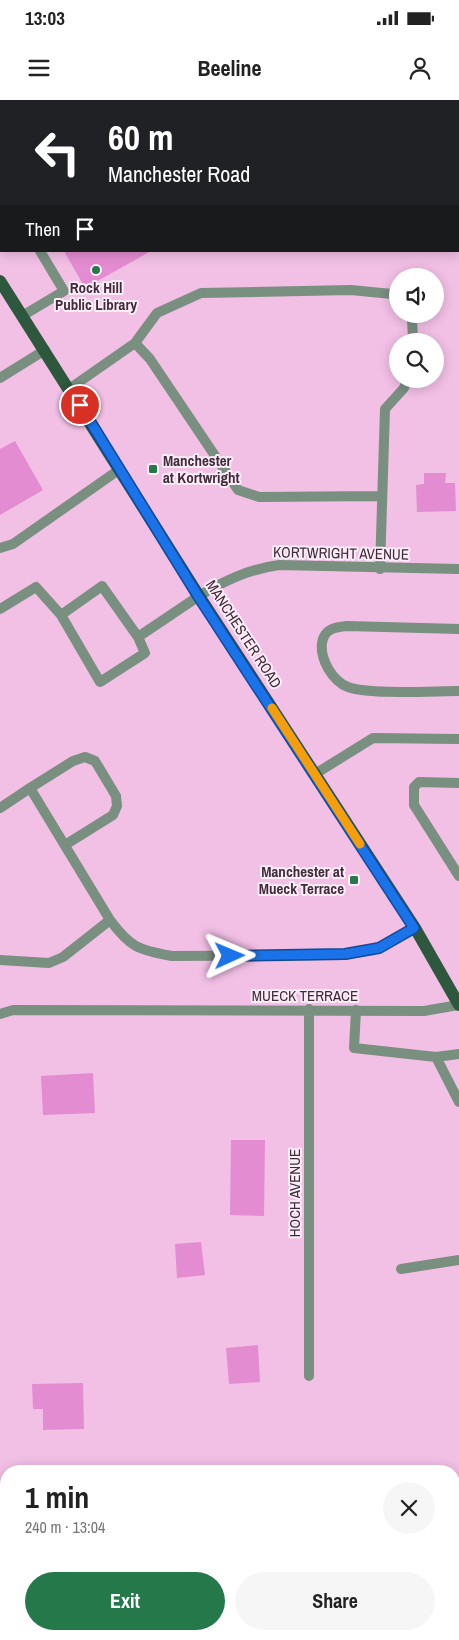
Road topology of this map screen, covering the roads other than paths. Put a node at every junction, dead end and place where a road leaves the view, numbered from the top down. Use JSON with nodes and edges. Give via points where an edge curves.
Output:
{"nodes":[{"id":1,"x":41,"y":252,"type":"edge"},
{"id":2,"x":0,"y":281,"type":"edge"},
{"id":3,"x":389,"y":294,"type":"edge"},
{"id":4,"x":22,"y":316,"type":"junction"},
{"id":5,"x":136,"y":343,"type":"junction"},
{"id":6,"x":45,"y":350,"type":"junction"},
{"id":7,"x":0,"y":378,"type":"edge"},
{"id":8,"x":404,"y":388,"type":"edge"},
{"id":9,"x":69,"y":389,"type":"junction"},
{"id":10,"x":120,"y":469,"type":"junction"},
{"id":11,"x":382,"y":496,"type":"junction"},
{"id":12,"x":0,"y":548,"type":"edge"},
{"id":13,"x":380,"y":569,"type":"junction"},
{"id":14,"x":459,"y":569,"type":"edge"},
{"id":15,"x":198,"y":596,"type":"junction"},
{"id":16,"x":0,"y":609,"type":"edge"},
{"id":17,"x":61,"y":615,"type":"junction"},
{"id":18,"x":459,"y":628,"type":"edge"},
{"id":19,"x":138,"y":638,"type":"junction"},
{"id":20,"x":459,"y":692,"type":"edge"},
{"id":21,"x":459,"y":739,"type":"edge"},
{"id":22,"x":315,"y":774,"type":"junction"},
{"id":23,"x":459,"y":783,"type":"edge"},
{"id":24,"x":30,"y":788,"type":"junction"},
{"id":25,"x":0,"y":808,"type":"edge"},
{"id":26,"x":65,"y":845,"type":"junction"},
{"id":27,"x":459,"y":876,"type":"edge"},
{"id":28,"x":110,"y":920,"type":"junction"},
{"id":29,"x":414,"y":928,"type":"junction"},
{"id":30,"x":0,"y":960,"type":"edge"},
{"id":31,"x":459,"y":1004,"type":"edge"},
{"id":32,"x":310,"y":1009,"type":"junction"},
{"id":33,"x":356,"y":1010,"type":"junction"},
{"id":34,"x":0,"y":1014,"type":"edge"},
{"id":35,"x":459,"y":1054,"type":"edge"},
{"id":36,"x":436,"y":1057,"type":"junction"},
{"id":37,"x":459,"y":1102,"type":"edge"},
{"id":38,"x":459,"y":1260,"type":"edge"},
{"id":39,"x":401,"y":1269,"type":"dead end"},
{"id":40,"x":309,"y":1376,"type":"dead end"}],
"edges":[{"from":1,"to":4,"type":"street","via":[[64,291]]},
{"from":2,"to":4,"type":"main road","name":"MANCHESTER ROAD"},
{"from":3,"to":5,"type":"street","via":[[351,290],[201,293],[157,314]]},
{"from":4,"to":6,"type":"main road","name":"MANCHESTER ROAD"},
{"from":5,"to":9,"type":"street"},
{"from":5,"to":11,"type":"street","via":[[150,358],[238,490],[259,497]]},
{"from":6,"to":7,"type":"street"},
{"from":6,"to":9,"type":"main road","name":"MANCHESTER ROAD"},
{"from":8,"to":11,"type":"street","via":[[385,409]]},
{"from":9,"to":10,"type":"main road","name":"MANCHESTER ROAD"},
{"from":10,"to":12,"type":"street","via":[[13,544]]},
{"from":10,"to":15,"type":"main road","name":"MANCHESTER ROAD"},
{"from":11,"to":13,"type":"street"},
{"from":13,"to":14,"type":"street","name":"KORTWRIGHT AVENUE"},
{"from":13,"to":15,"type":"street","name":"KORTWRIGHT AVENUE","via":[[266,567],[225,581]]},
{"from":15,"to":19,"type":"street","name":"KORTWRIGHT AVENUE"},
{"from":15,"to":22,"type":"main road","name":"MANCHESTER ROAD"},
{"from":16,"to":17,"type":"street","via":[[36,587]]},
{"from":17,"to":19,"type":"street","via":[[102,586]]},
{"from":17,"to":19,"type":"street","via":[[100,682],[145,653]]},
{"from":18,"to":20,"type":"street","via":[[332,628],[323,637],[321,647],[335,680],[348,687]]},
{"from":21,"to":22,"type":"street","via":[[373,738]]},
{"from":22,"to":29,"type":"main road","name":"MANCHESTER ROAD"},
{"from":23,"to":27,"type":"street","via":[[419,782],[414,787],[414,805]]},
{"from":24,"to":25,"type":"street"},
{"from":24,"to":26,"type":"street"},
{"from":24,"to":26,"type":"street","via":[[73,760],[85,757],[95,760],[116,796],[117,806],[113,815]]},
{"from":26,"to":28,"type":"street"},
{"from":28,"to":29,"type":"street","via":[[124,939],[143,951],[172,956],[345,954],[379,948]]},
{"from":28,"to":30,"type":"street","via":[[63,957],[49,963]]},
{"from":29,"to":31,"type":"main road","name":"MANCHESTER ROAD"},
{"from":31,"to":33,"type":"street","name":"MUECK TERRACE","via":[[424,1011]]},
{"from":32,"to":33,"type":"street","name":"MUECK TERRACE"},
{"from":32,"to":34,"type":"street","name":"MUECK TERRACE","via":[[13,1010]]},
{"from":32,"to":40,"type":"street","name":"HOCH AVENUE"},
{"from":33,"to":36,"type":"street","via":[[354,1048]]},
{"from":35,"to":36,"type":"street"},
{"from":36,"to":37,"type":"street"},
{"from":38,"to":39,"type":"street"}]}
